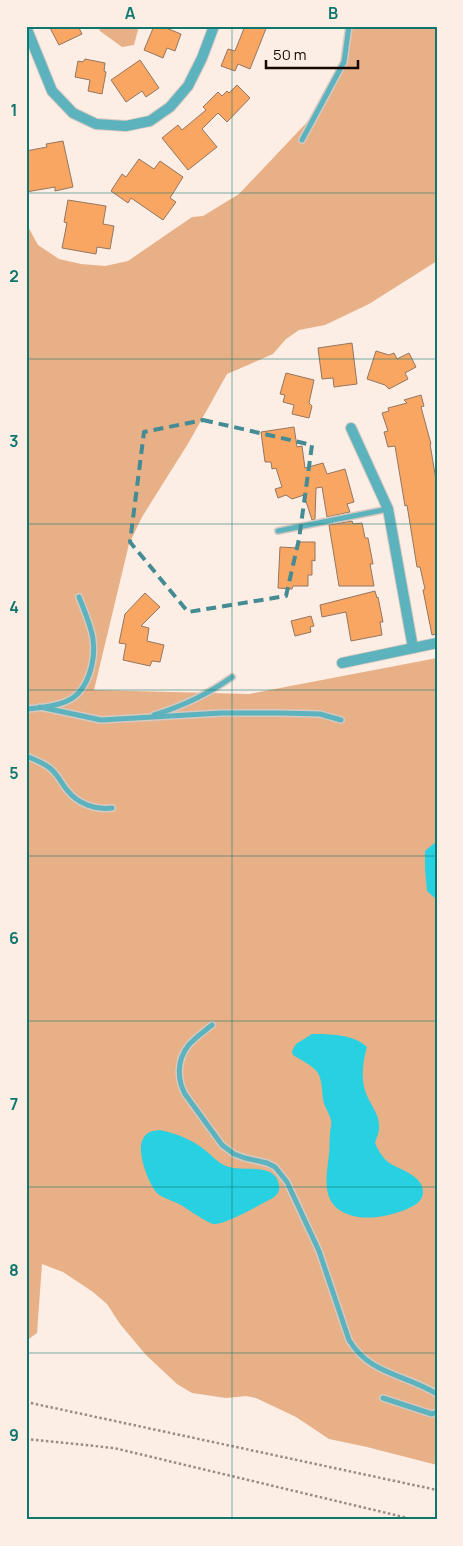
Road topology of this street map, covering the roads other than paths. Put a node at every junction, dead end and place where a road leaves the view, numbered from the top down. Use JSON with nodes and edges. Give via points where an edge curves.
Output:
{"nodes":[{"id":1,"x":214,"y":26,"type":"edge"},
{"id":2,"x":349,"y":26,"type":"edge"},
{"id":3,"x":26,"y":28,"type":"edge"},
{"id":4,"x":302,"y":140,"type":"dead end"},
{"id":5,"x":351,"y":428,"type":"dead end"},
{"id":6,"x":388,"y":509,"type":"junction"},
{"id":7,"x":278,"y":531,"type":"dead end"},
{"id":8,"x":79,"y":597,"type":"dead end"},
{"id":9,"x":437,"y":642,"type":"edge"},
{"id":10,"x":413,"y":648,"type":"junction"},
{"id":11,"x":342,"y":663,"type":"dead end"},
{"id":12,"x":232,"y":677,"type":"dead end"},
{"id":13,"x":40,"y":707,"type":"junction"},
{"id":14,"x":26,"y":709,"type":"edge"},
{"id":15,"x":147,"y":718,"type":"junction"},
{"id":16,"x":341,"y":720,"type":"dead end"},
{"id":17,"x":26,"y":756,"type":"edge"},
{"id":18,"x":112,"y":808,"type":"dead end"},
{"id":19,"x":212,"y":1025,"type":"dead end"},
{"id":20,"x":437,"y":1394,"type":"edge"},
{"id":21,"x":383,"y":1398,"type":"dead end"},
{"id":22,"x":437,"y":1412,"type":"edge"}],
"edges":[{"from":1,"to":3,"type":"street","via":[[188,86],[170,107],[150,120],[126,126],[96,124],[73,113],[52,91]]},
{"from":2,"to":4,"type":"lane","via":[[344,62]]},
{"from":5,"to":6,"type":"street"},
{"from":6,"to":7,"type":"lane"},
{"from":6,"to":10,"type":"street"},
{"from":8,"to":13,"type":"lane","via":[[94,644],[92,666],[82,690],[73,698]]},
{"from":9,"to":10,"type":"street"},
{"from":10,"to":11,"type":"street"},
{"from":12,"to":15,"type":"lane","via":[[183,706]]},
{"from":13,"to":14,"type":"lane"},
{"from":13,"to":15,"type":"lane","via":[[101,720]]},
{"from":15,"to":16,"type":"lane","via":[[280,713],[320,714]]},
{"from":17,"to":18,"type":"lane","via":[[48,766],[80,802],[102,809]]},
{"from":19,"to":20,"type":"lane","via":[[188,1045],[179,1065],[185,1094],[222,1145],[234,1154],[275,1167],[287,1182],[319,1251],[349,1340],[355,1349],[378,1368]]},
{"from":21,"to":22,"type":"lane","via":[[432,1414]]}]}
